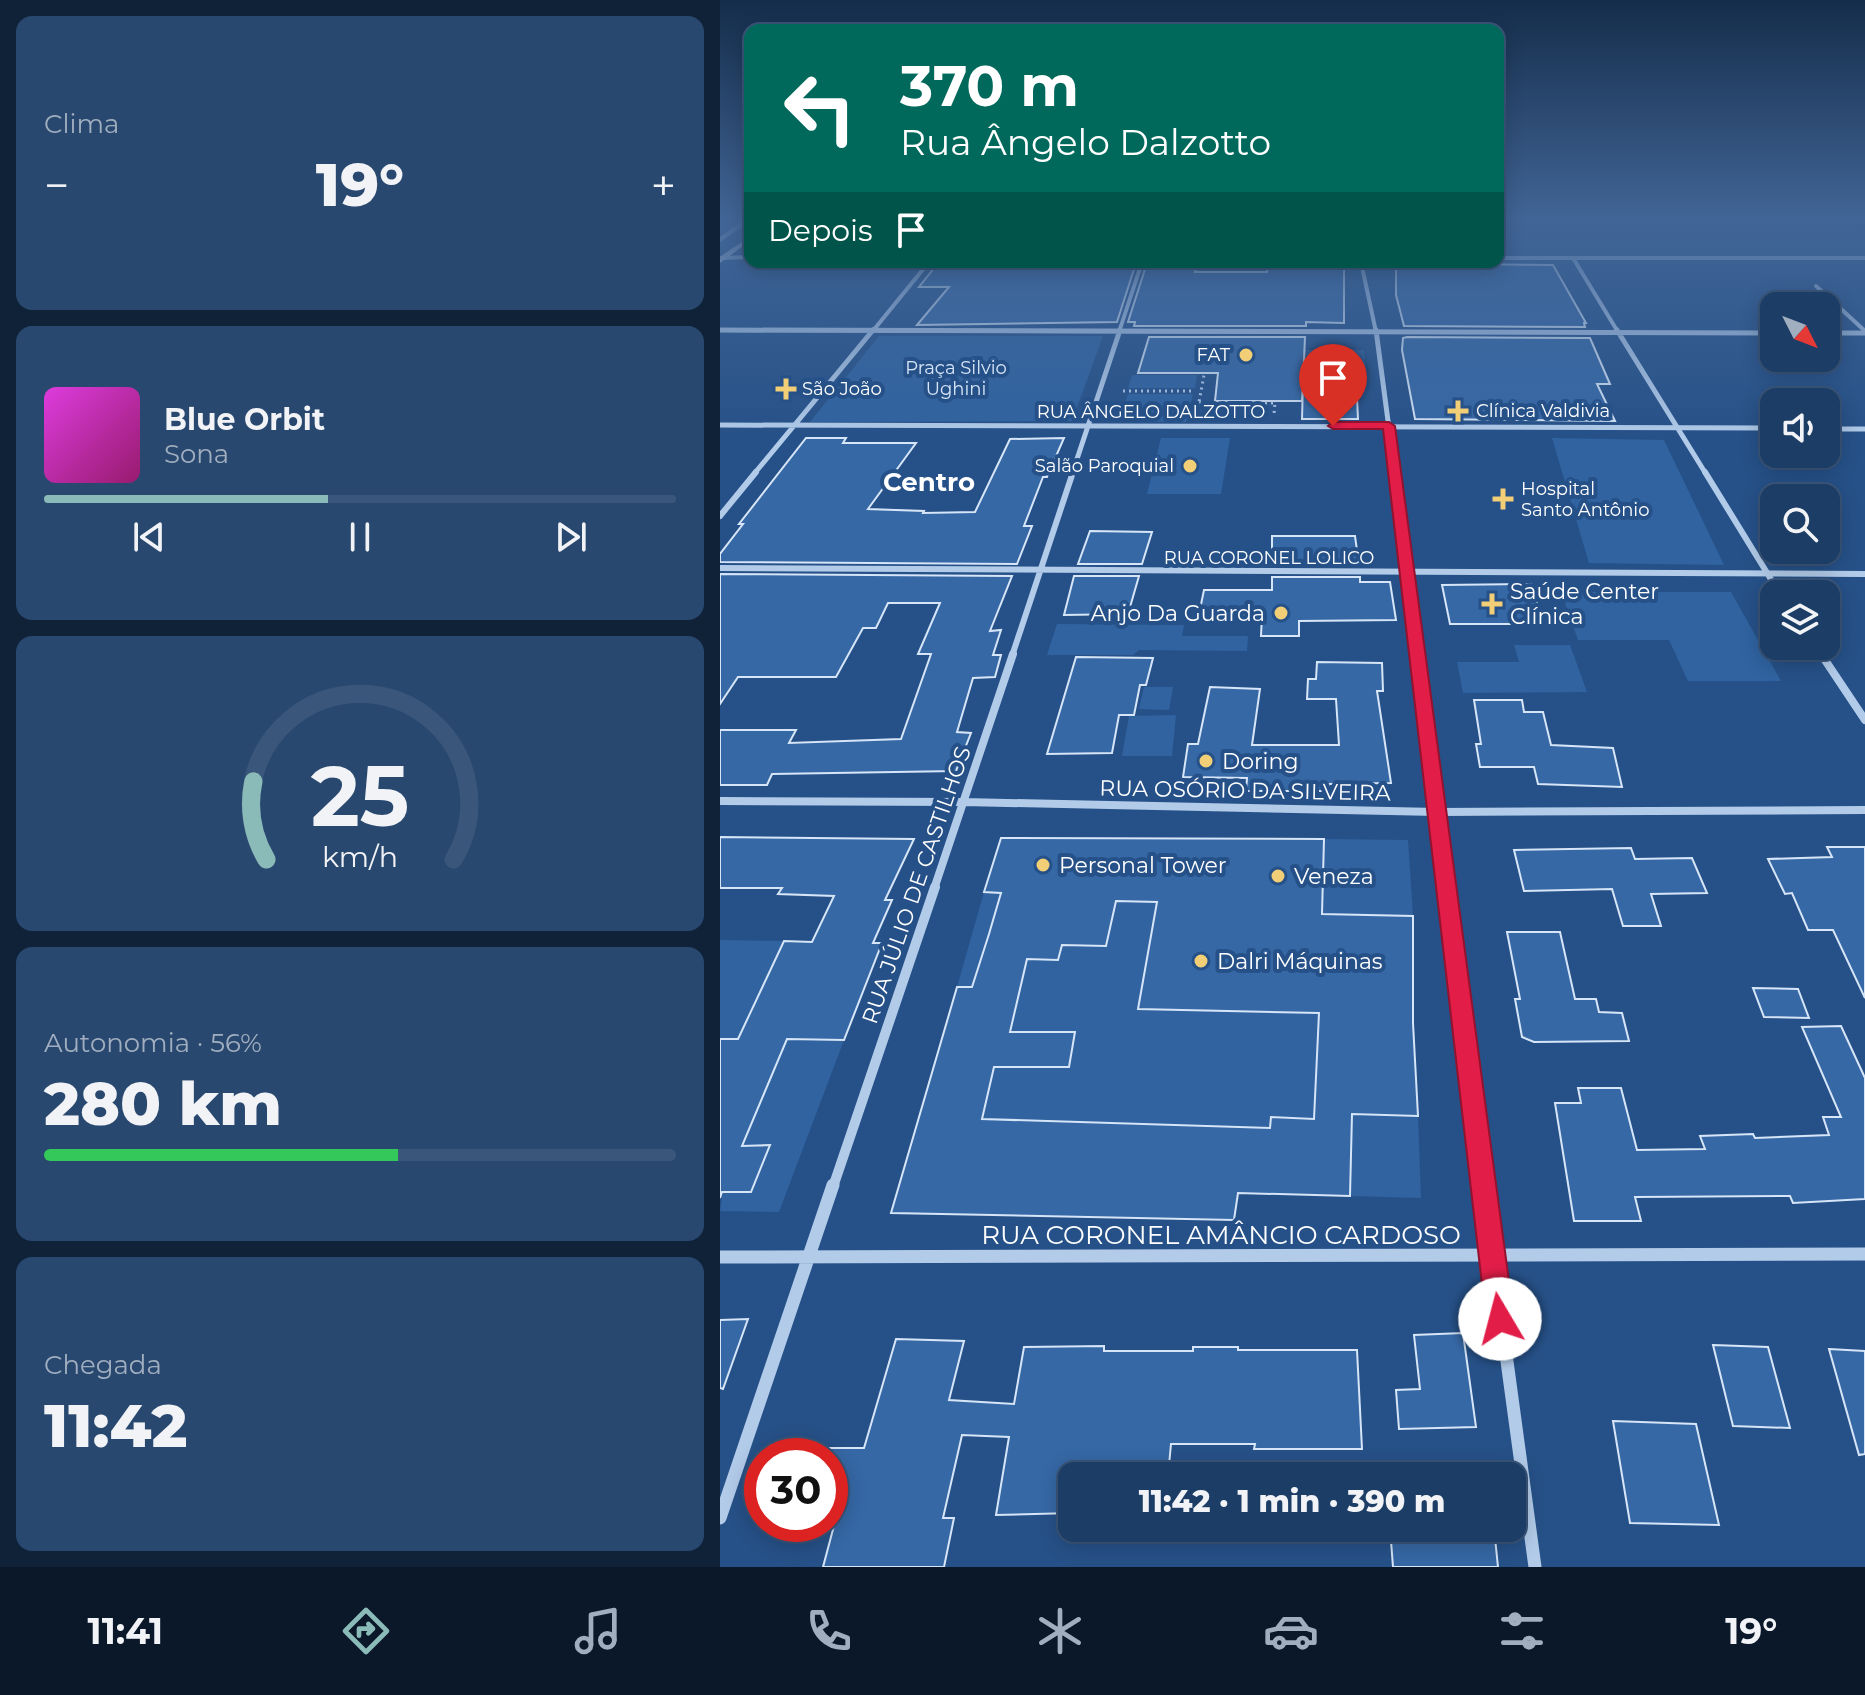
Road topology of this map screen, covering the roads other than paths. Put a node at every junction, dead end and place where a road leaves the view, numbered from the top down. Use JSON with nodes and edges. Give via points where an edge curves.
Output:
{"nodes":[{"id":1,"x":905,"y":292,"type":"edge"},
{"id":2,"x":1132,"y":292,"type":"edge"},
{"id":3,"x":1368,"y":292,"type":"edge"},
{"id":4,"x":1595,"y":292,"type":"edge"},
{"id":5,"x":1823,"y":292,"type":"edge"},
{"id":6,"x":720,"y":330,"type":"edge"},
{"id":7,"x":875,"y":330,"type":"junction"},
{"id":8,"x":1119,"y":330,"type":"junction"},
{"id":9,"x":1376,"y":331,"type":"junction"},
{"id":10,"x":1620,"y":332,"type":"junction"},
{"id":11,"x":1865,"y":332,"type":"edge"},
{"id":12,"x":1760,"y":333,"type":"edge"},
{"id":13,"x":1840,"y":333,"type":"edge"},
{"id":14,"x":720,"y":425,"type":"edge"},
{"id":15,"x":796,"y":425,"type":"junction"},
{"id":16,"x":1087,"y":426,"type":"junction"},
{"id":17,"x":1389,"y":426,"type":"junction"},
{"id":18,"x":1678,"y":427,"type":"junction"},
{"id":19,"x":1760,"y":428,"type":"edge"},
{"id":20,"x":1840,"y":429,"type":"edge"},
{"id":21,"x":1865,"y":429,"type":"edge"},
{"id":22,"x":720,"y":516,"type":"edge"},
{"id":23,"x":720,"y":568,"type":"edge"},
{"id":24,"x":1041,"y":570,"type":"junction"},
{"id":25,"x":1406,"y":573,"type":"junction"},
{"id":26,"x":1766,"y":573,"type":"junction"},
{"id":27,"x":1865,"y":574,"type":"edge"},
{"id":28,"x":1771,"y":580,"type":"edge"},
{"id":29,"x":1824,"y":660,"type":"edge"},
{"id":30,"x":1865,"y":720,"type":"edge"},
{"id":31,"x":720,"y":801,"type":"edge"},
{"id":32,"x":964,"y":802,"type":"junction"},
{"id":33,"x":1865,"y":810,"type":"edge"},
{"id":34,"x":1437,"y":812,"type":"junction"},
{"id":35,"x":1865,"y":1254,"type":"edge"},
{"id":36,"x":808,"y":1256,"type":"junction"},
{"id":37,"x":720,"y":1257,"type":"edge"},
{"id":38,"x":1492,"y":1257,"type":"junction"},
{"id":39,"x":720,"y":1518,"type":"edge"},
{"id":40,"x":1535,"y":1567,"type":"edge"}],
"edges":[{"from":1,"to":7,"type":"street"},
{"from":2,"to":8,"type":"street","name":"RUA JÚLIO DE CASTILHOS"},
{"from":3,"to":9,"type":"street"},
{"from":4,"to":10,"type":"street"},
{"from":5,"to":11,"type":"street"},
{"from":6,"to":7,"type":"street"},
{"from":7,"to":8,"type":"street"},
{"from":7,"to":15,"type":"street"},
{"from":8,"to":9,"type":"street"},
{"from":8,"to":16,"type":"street","name":"RUA JÚLIO DE CASTILHOS"},
{"from":9,"to":10,"type":"street"},
{"from":9,"to":17,"type":"street"},
{"from":10,"to":12,"type":"street"},
{"from":10,"to":18,"type":"street"},
{"from":11,"to":13,"type":"street"},
{"from":14,"to":15,"type":"street","name":"RUA ÂNGELO DALZOTTO"},
{"from":15,"to":16,"type":"street","name":"RUA ÂNGELO DALZOTTO"},
{"from":15,"to":22,"type":"street"},
{"from":16,"to":17,"type":"street","name":"RUA ÂNGELO DALZOTTO"},
{"from":16,"to":24,"type":"street","name":"RUA JÚLIO DE CASTILHOS"},
{"from":17,"to":18,"type":"street","name":"RUA ÂNGELO DALZOTTO"},
{"from":17,"to":25,"type":"street"},
{"from":18,"to":19,"type":"street","name":"RUA ÂNGELO DALZOTTO"},
{"from":18,"to":26,"type":"street"},
{"from":20,"to":21,"type":"street"},
{"from":23,"to":24,"type":"street","name":"RUA CORONEL LOLICO"},
{"from":24,"to":25,"type":"street","name":"RUA CORONEL LOLICO"},
{"from":24,"to":32,"type":"street","name":"RUA JÚLIO DE CASTILHOS"},
{"from":25,"to":26,"type":"street","name":"RUA CORONEL LOLICO"},
{"from":25,"to":34,"type":"street"},
{"from":26,"to":27,"type":"street","name":"RUA CORONEL LOLICO"},
{"from":26,"to":28,"type":"street"},
{"from":29,"to":30,"type":"street"},
{"from":31,"to":32,"type":"street","name":"RUA OSÓRIO DA SILVEIRA"},
{"from":32,"to":34,"type":"street","name":"RUA OSÓRIO DA SILVEIRA"},
{"from":32,"to":36,"type":"street","name":"RUA JÚLIO DE CASTILHOS"},
{"from":33,"to":34,"type":"street","name":"RUA OSÓRIO DA SILVEIRA"},
{"from":34,"to":38,"type":"street"},
{"from":35,"to":38,"type":"street","name":"RUA CORONEL AMÂNCIO CARDOSO"},
{"from":36,"to":37,"type":"street","name":"RUA CORONEL AMÂNCIO CARDOSO"},
{"from":36,"to":38,"type":"street","name":"RUA CORONEL AMÂNCIO CARDOSO"},
{"from":36,"to":39,"type":"street","name":"RUA JÚLIO DE CASTILHOS"},
{"from":38,"to":40,"type":"street"}]}
